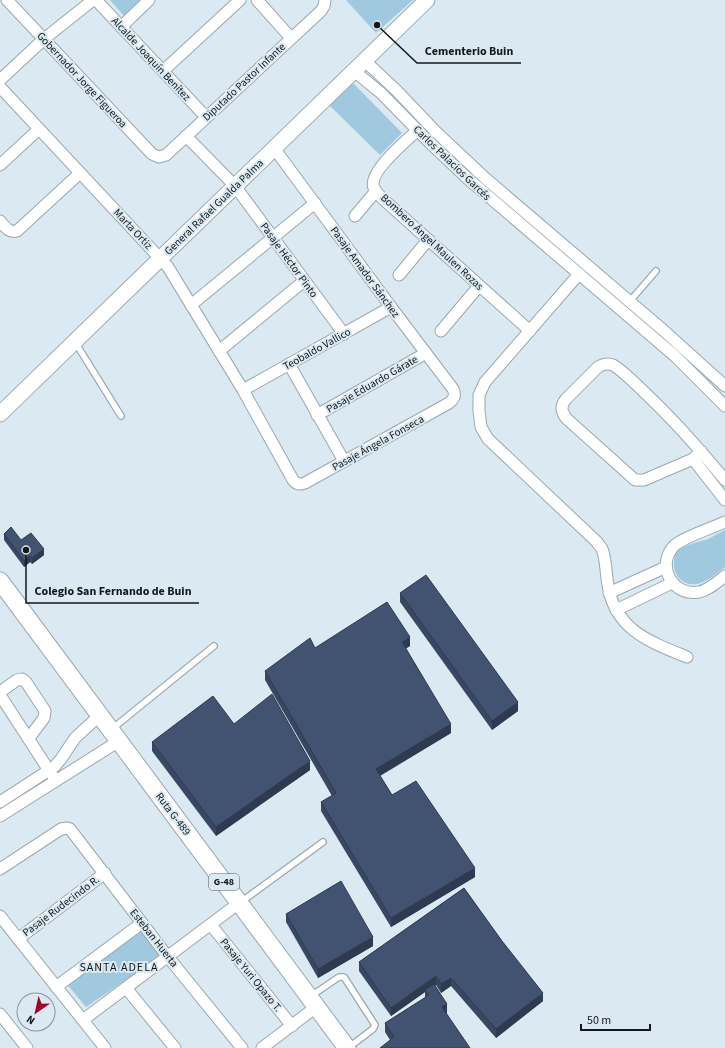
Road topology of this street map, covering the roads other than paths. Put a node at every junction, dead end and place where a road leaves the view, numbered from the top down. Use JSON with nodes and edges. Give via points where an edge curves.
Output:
{"nodes":[{"id":1,"x":7,"y":0,"type":"edge"},
{"id":2,"x":93,"y":0,"type":"edge"},
{"id":3,"x":96,"y":0,"type":"edge"},
{"id":4,"x":150,"y":0,"type":"edge"},
{"id":5,"x":240,"y":0,"type":"edge"},
{"id":6,"x":257,"y":0,"type":"edge"},
{"id":7,"x":427,"y":0,"type":"edge"},
{"id":8,"x":325,"y":2,"type":"edge"},
{"id":9,"x":121,"y":27,"type":"junction"},
{"id":10,"x":291,"y":38,"type":"junction"},
{"id":11,"x":44,"y":39,"type":"junction"},
{"id":12,"x":360,"y":66,"type":"junction"},
{"id":13,"x":163,"y":71,"type":"junction"},
{"id":14,"x":0,"y":80,"type":"edge"},
{"id":15,"x":0,"y":87,"type":"edge"},
{"id":16,"x":206,"y":117,"type":"junction"},
{"id":17,"x":39,"y":129,"type":"junction"},
{"id":18,"x":418,"y":130,"type":"junction"},
{"id":19,"x":186,"y":136,"type":"junction"},
{"id":20,"x":274,"y":148,"type":"junction"},
{"id":21,"x":159,"y":157,"type":"joint"},
{"id":22,"x":0,"y":165,"type":"edge"},
{"id":23,"x":80,"y":173,"type":"junction"},
{"id":24,"x":235,"y":186,"type":"junction"},
{"id":25,"x":376,"y":191,"type":"junction"},
{"id":26,"x":315,"y":203,"type":"junction"},
{"id":27,"x":355,"y":216,"type":"dead end"},
{"id":28,"x":0,"y":221,"type":"edge"},
{"id":29,"x":272,"y":238,"type":"junction"},
{"id":30,"x":428,"y":240,"type":"junction"},
{"id":31,"x":561,"y":243,"type":"junction"},
{"id":32,"x":553,"y":252,"type":"junction"},
{"id":33,"x":161,"y":259,"type":"junction"},
{"id":34,"x":656,"y":271,"type":"dead end"},
{"id":35,"x":579,"y":274,"type":"junction"},
{"id":36,"x":399,"y":275,"type":"dead end"},
{"id":37,"x":304,"y":281,"type":"junction"},
{"id":38,"x":479,"y":286,"type":"junction"},
{"id":39,"x":630,"y":301,"type":"junction"},
{"id":40,"x":191,"y":305,"type":"junction"},
{"id":41,"x":391,"y":307,"type":"junction"},
{"id":42,"x":441,"y":331,"type":"dead end"},
{"id":43,"x":530,"y":331,"type":"junction"},
{"id":44,"x":344,"y":334,"type":"junction"},
{"id":45,"x":74,"y":341,"type":"junction"},
{"id":46,"x":219,"y":351,"type":"junction"},
{"id":47,"x":426,"y":353,"type":"junction"},
{"id":48,"x":289,"y":364,"type":"junction"},
{"id":49,"x":725,"y":386,"type":"edge"},
{"id":50,"x":242,"y":390,"type":"junction"},
{"id":51,"x":454,"y":397,"type":"joint"},
{"id":52,"x":725,"y":406,"type":"edge"},
{"id":53,"x":0,"y":414,"type":"edge"},
{"id":54,"x":317,"y":414,"type":"junction"},
{"id":55,"x":121,"y":416,"type":"dead end"},
{"id":56,"x":697,"y":455,"type":"junction"},
{"id":57,"x":344,"y":461,"type":"junction"},
{"id":58,"x":725,"y":480,"type":"edge"},
{"id":59,"x":298,"y":484,"type":"joint"},
{"id":60,"x":725,"y":500,"type":"edge"},
{"id":61,"x":725,"y":522,"type":"edge"},
{"id":62,"x":666,"y":567,"type":"junction"},
{"id":63,"x":725,"y":576,"type":"edge"},
{"id":64,"x":0,"y":581,"type":"edge"},
{"id":65,"x":672,"y":583,"type":"junction"},
{"id":66,"x":610,"y":593,"type":"junction"},
{"id":67,"x":616,"y":610,"type":"junction"},
{"id":68,"x":214,"y":646,"type":"dead end"},
{"id":69,"x":687,"y":657,"type":"dead end"},
{"id":70,"x":0,"y":692,"type":"edge"},
{"id":71,"x":0,"y":695,"type":"edge"},
{"id":72,"x":100,"y":715,"type":"junction"},
{"id":73,"x":115,"y":736,"type":"junction"},
{"id":74,"x":29,"y":738,"type":"junction"},
{"id":75,"x":49,"y":770,"type":"junction"},
{"id":76,"x":56,"y":781,"type":"junction"},
{"id":77,"x":2,"y":797,"type":"edge"},
{"id":78,"x":0,"y":816,"type":"edge"},
{"id":79,"x":323,"y":842,"type":"dead end"},
{"id":80,"x":0,"y":869,"type":"edge"},
{"id":81,"x":104,"y":874,"type":"junction"},
{"id":82,"x":240,"y":903,"type":"junction"},
{"id":83,"x":0,"y":916,"type":"edge"},
{"id":84,"x":142,"y":923,"type":"junction"},
{"id":85,"x":211,"y":925,"type":"junction"},
{"id":86,"x":18,"y":939,"type":"junction"},
{"id":87,"x":168,"y":957,"type":"junction"},
{"id":88,"x":56,"y":987,"type":"junction"},
{"id":89,"x":126,"y":988,"type":"junction"},
{"id":90,"x":313,"y":1002,"type":"junction"},
{"id":91,"x":0,"y":1014,"type":"edge"},
{"id":92,"x":83,"y":1020,"type":"junction"},
{"id":93,"x":292,"y":1026,"type":"junction"},
{"id":94,"x":26,"y":1048,"type":"edge"},
{"id":95,"x":105,"y":1048,"type":"edge"},
{"id":96,"x":175,"y":1048,"type":"edge"},
{"id":97,"x":242,"y":1048,"type":"edge"},
{"id":98,"x":262,"y":1048,"type":"edge"},
{"id":99,"x":348,"y":1048,"type":"edge"}],
"edges":[{"from":1,"to":11,"type":"street","name":"Gobernador Jorge Figueroa"},
{"from":2,"to":11,"type":"street"},
{"from":3,"to":9,"type":"street","name":"Alcalde Joaquín Benítez"},
{"from":4,"to":9,"type":"street"},
{"from":5,"to":13,"type":"street"},
{"from":6,"to":10,"type":"street"},
{"from":7,"to":12,"type":"main road","name":"General Rafael Gualda Palma"},
{"from":8,"to":10,"type":"street","name":"Diputado Pastor Infante","via":[[321,11]]},
{"from":9,"to":13,"type":"street","name":"Alcalde Joaquín Benítez"},
{"from":10,"to":16,"type":"street","name":"Diputado Pastor Infante"},
{"from":11,"to":14,"type":"street"},
{"from":11,"to":21,"type":"street","name":"Gobernador Jorge Figueroa","via":[[152,154]]},
{"from":12,"to":18,"type":"street","name":"Carlos Palacios Garcés","via":[[381,93]]},
{"from":12,"to":20,"type":"main road","name":"General Rafael Gualda Palma"},
{"from":12,"to":31,"type":"street","name":"Carlos Palacios Garcés","via":[[396,90],[480,174]]},
{"from":13,"to":16,"type":"street","name":"Alcalde Joaquín Benítez"},
{"from":15,"to":17,"type":"street","name":"Marta Ortiz"},
{"from":16,"to":19,"type":"street","name":"Diputado Pastor Infante"},
{"from":17,"to":22,"type":"street"},
{"from":17,"to":23,"type":"street","name":"Marta Ortiz"},
{"from":18,"to":25,"type":"street","name":"Bombero Ángel Maulen Rozas","via":[[378,170],[373,182]]},
{"from":18,"to":32,"type":"street","name":"Carlos Palacios Garcés","via":[[485,195]]},
{"from":19,"to":21,"type":"street","name":"Diputado Pastor Infante","via":[[166,155]]},
{"from":19,"to":24,"type":"street","name":"Pasaje Héctor Pinto"},
{"from":20,"to":24,"type":"main road","name":"General Rafael Gualda Palma"},
{"from":20,"to":26,"type":"street","name":"Pasaje Amador Sánchez"},
{"from":23,"to":28,"type":"street","via":[[17,231],[9,230]]},
{"from":23,"to":33,"type":"street","name":"Marta Ortiz"},
{"from":24,"to":29,"type":"street","name":"Pasaje Héctor Pinto"},
{"from":24,"to":33,"type":"main road","name":"General Rafael Gualda Palma"},
{"from":25,"to":27,"type":"street"},
{"from":25,"to":30,"type":"street","name":"Bombero Ángel Maulen Rozas"},
{"from":26,"to":29,"type":"street"},
{"from":26,"to":41,"type":"street","name":"Pasaje Amador Sánchez"},
{"from":29,"to":37,"type":"street","name":"Pasaje Héctor Pinto"},
{"from":29,"to":40,"type":"street"},
{"from":30,"to":36,"type":"street"},
{"from":30,"to":38,"type":"street","name":"Bombero Ángel Maulen Rozas"},
{"from":31,"to":32,"type":"street"},
{"from":31,"to":39,"type":"street","name":"Carlos Palacios Garcés"},
{"from":32,"to":35,"type":"street","name":"Carlos Palacios Garcés"},
{"from":33,"to":40,"type":"street","name":"Marta Ortiz"},
{"from":33,"to":45,"type":"main road","name":"General Rafael Gualda Palma"},
{"from":34,"to":39,"type":"lane"},
{"from":35,"to":43,"type":"street"},
{"from":35,"to":52,"type":"street","name":"Carlos Palacios Garcés","via":[[675,356]]},
{"from":37,"to":44,"type":"street","name":"Pasaje Héctor Pinto"},
{"from":37,"to":46,"type":"street"},
{"from":38,"to":42,"type":"street"},
{"from":38,"to":43,"type":"street","name":"Bombero Ángel Maulen Rozas"},
{"from":39,"to":49,"type":"street","name":"Carlos Palacios Garcés"},
{"from":40,"to":46,"type":"street","name":"Marta Ortiz"},
{"from":41,"to":44,"type":"street","name":"Teobaldo Vallico"},
{"from":41,"to":47,"type":"street","name":"Pasaje Amador Sánchez"},
{"from":43,"to":66,"type":"street","via":[[486,382],[480,395],[481,427],[488,439],[600,546],[603,550]]},
{"from":44,"to":48,"type":"street","name":"Teobaldo Vallico"},
{"from":45,"to":53,"type":"main road","name":"General Rafael Gualda Palma"},
{"from":45,"to":55,"type":"lane"},
{"from":46,"to":50,"type":"street","name":"Marta Ortiz"},
{"from":47,"to":51,"type":"street","name":"Pasaje Amador Sánchez","via":[[453,389]]},
{"from":47,"to":54,"type":"street","name":"Pasaje Eduardo Gárate"},
{"from":48,"to":50,"type":"street","name":"Teobaldo Vallico"},
{"from":48,"to":54,"type":"street"},
{"from":50,"to":59,"type":"street","name":"Marta Ortiz","via":[[293,480]]},
{"from":51,"to":57,"type":"street","name":"Pasaje Ángela Fonseca","via":[[449,403]]},
{"from":54,"to":57,"type":"street"},
{"from":56,"to":56,"type":"street","via":[[649,397],[610,364],[598,367],[563,404],[562,411],[566,419],[635,480],[644,480]]},
{"from":56,"to":58,"type":"street"},
{"from":56,"to":60,"type":"street"},
{"from":57,"to":59,"type":"street","name":"Pasaje Ángela Fonseca","via":[[305,483]]},
{"from":61,"to":62,"type":"street","via":[[676,544],[667,556]]},
{"from":62,"to":65,"type":"street"},
{"from":62,"to":66,"type":"street"},
{"from":63,"to":65,"type":"street","via":[[708,588],[692,593],[681,590]]},
{"from":64,"to":72,"type":"main road","name":"Ruta G-489","number":"G-48"},
{"from":65,"to":67,"type":"street"},
{"from":66,"to":67,"type":"street"},
{"from":67,"to":69,"type":"street","via":[[636,633],[652,643]]},
{"from":68,"to":73,"type":"lane"},
{"from":70,"to":74,"type":"street","via":[[22,679],[45,712],[44,718]]},
{"from":71,"to":74,"type":"street"},
{"from":72,"to":73,"type":"main road","name":"Ruta G-489","number":"G-48"},
{"from":72,"to":75,"type":"street","via":[[79,733],[58,763]]},
{"from":73,"to":76,"type":"street"},
{"from":73,"to":82,"type":"main road","name":"Ruta G-489","number":"G-48"},
{"from":74,"to":75,"type":"street"},
{"from":75,"to":76,"type":"street"},
{"from":75,"to":77,"type":"street"},
{"from":76,"to":78,"type":"street"},
{"from":79,"to":82,"type":"lane"},
{"from":80,"to":81,"type":"street","name":"Esteban Huerta","via":[[61,829],[67,828],[73,832]]},
{"from":81,"to":84,"type":"street","name":"Esteban Huerta"},
{"from":81,"to":86,"type":"street","name":"Pasaje Rudecindo R."},
{"from":82,"to":85,"type":"street"},
{"from":82,"to":90,"type":"main road","name":"Ruta G-489","number":"G-48"},
{"from":83,"to":86,"type":"street"},
{"from":84,"to":87,"type":"street","name":"Esteban Huerta"},
{"from":84,"to":88,"type":"street"},
{"from":85,"to":87,"type":"street"},
{"from":85,"to":93,"type":"street","name":"Pasaje Yuri Opazo T."},
{"from":86,"to":88,"type":"street"},
{"from":87,"to":89,"type":"street"},
{"from":87,"to":97,"type":"street","name":"Esteban Huerta"},
{"from":88,"to":92,"type":"street"},
{"from":89,"to":92,"type":"street"},
{"from":89,"to":96,"type":"street"},
{"from":90,"to":93,"type":"street"},
{"from":90,"to":99,"type":"main road","name":"Ruta G-489","number":"G-48"},
{"from":90,"to":99,"type":"lane","via":[[339,977],[344,977],[375,1025]]},
{"from":91,"to":94,"type":"street"},
{"from":92,"to":95,"type":"street"},
{"from":93,"to":98,"type":"street"}]}
